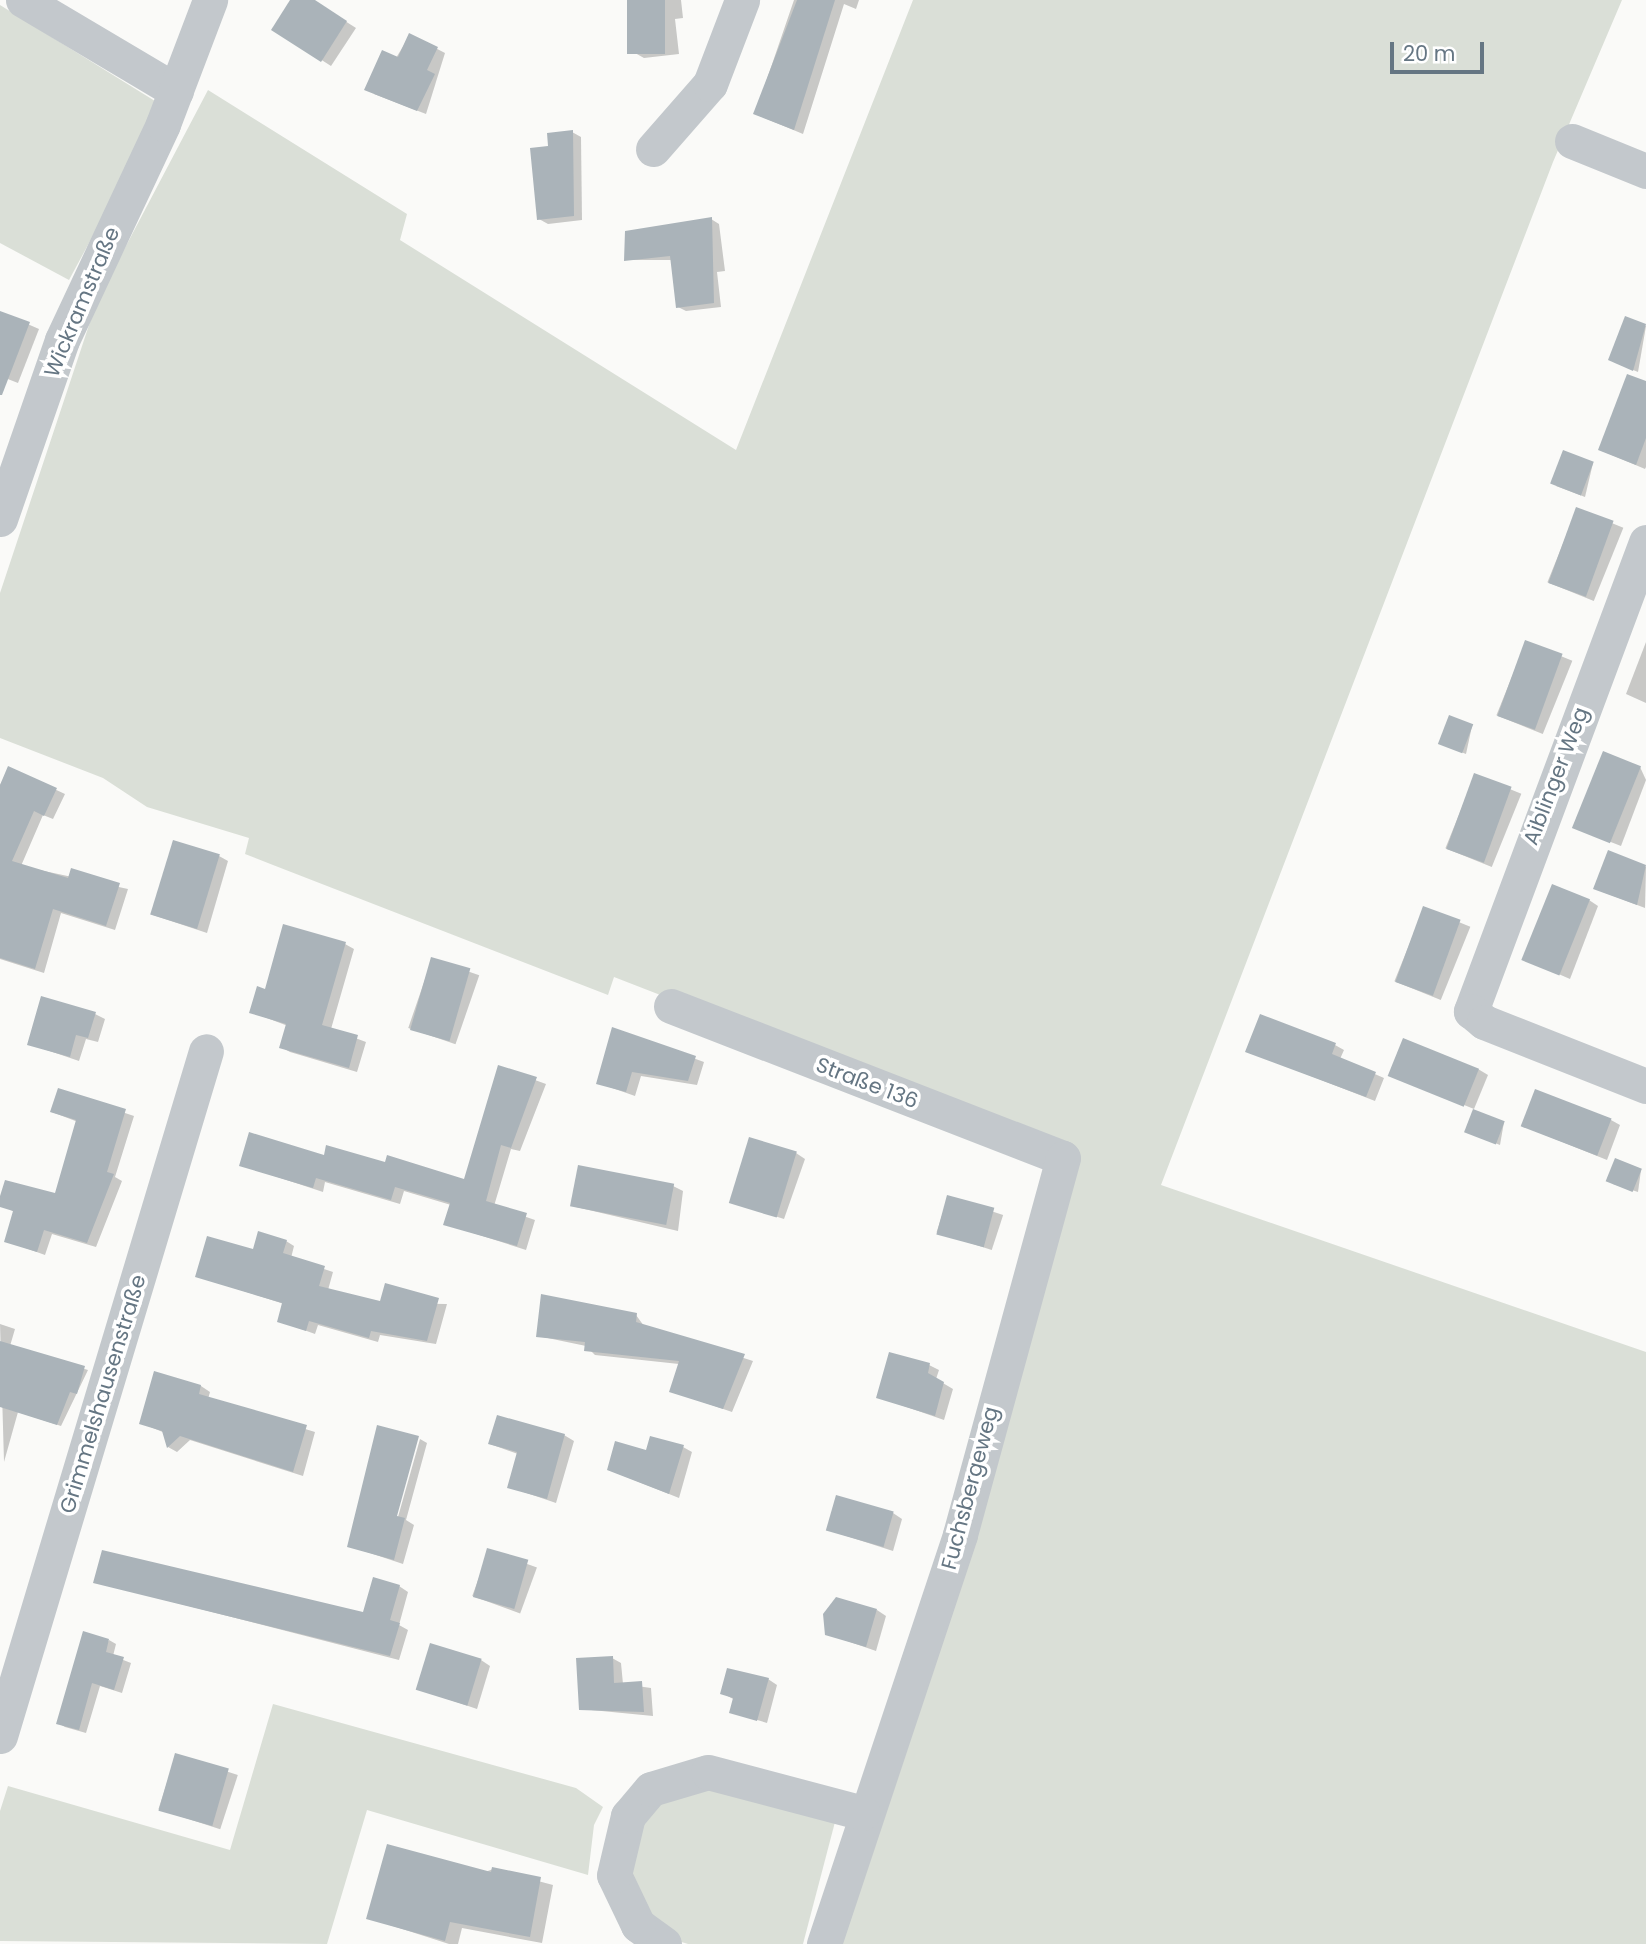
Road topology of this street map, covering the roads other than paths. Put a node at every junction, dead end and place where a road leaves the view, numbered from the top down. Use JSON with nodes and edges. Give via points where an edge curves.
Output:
{"nodes":[{"id":1,"x":23,"y":0,"type":"edge"},
{"id":2,"x":210,"y":0,"type":"edge"},
{"id":3,"x":742,"y":0,"type":"edge"},
{"id":4,"x":176,"y":91,"type":"junction"},
{"id":5,"x":1572,"y":141,"type":"dead end"},
{"id":6,"x":653,"y":149,"type":"dead end"},
{"id":7,"x":1646,"y":171,"type":"edge"},
{"id":8,"x":0,"y":519,"type":"edge"},
{"id":9,"x":1646,"y":542,"type":"edge"},
{"id":10,"x":671,"y":1006,"type":"dead end"},
{"id":11,"x":206,"y":1051,"type":"dead end"},
{"id":12,"x":1646,"y":1086,"type":"edge"},
{"id":13,"x":1063,"y":1158,"type":"joint"},
{"id":14,"x":0,"y":1736,"type":"edge"},
{"id":15,"x":863,"y":1813,"type":"junction"},
{"id":16,"x":664,"y":1944,"type":"edge"},
{"id":17,"x":824,"y":1944,"type":"edge"}],
"edges":[{"from":1,"to":4,"type":"street"},
{"from":2,"to":4,"type":"street","name":"Wickramstraße","via":[[186,52]]},
{"from":3,"to":6,"type":"street","via":[[710,84]]},
{"from":4,"to":8,"type":"street","name":"Wickramstraße","via":[[62,340]]},
{"from":5,"to":7,"type":"street"},
{"from":9,"to":12,"type":"street","name":"Aiblinger Weg","via":[[1471,1011],[1484,1022]]},
{"from":10,"to":13,"type":"street","name":"Straße 136"},
{"from":11,"to":14,"type":"street","name":"Grimmelshausenstraße"},
{"from":13,"to":15,"type":"street","name":"Fuchsbergeweg","via":[[929,1635]]},
{"from":15,"to":16,"type":"street","via":[[708,1772],[651,1789],[628,1816],[614,1875],[638,1926]]},
{"from":15,"to":17,"type":"street","name":"Fuchsbergeweg"}]}
